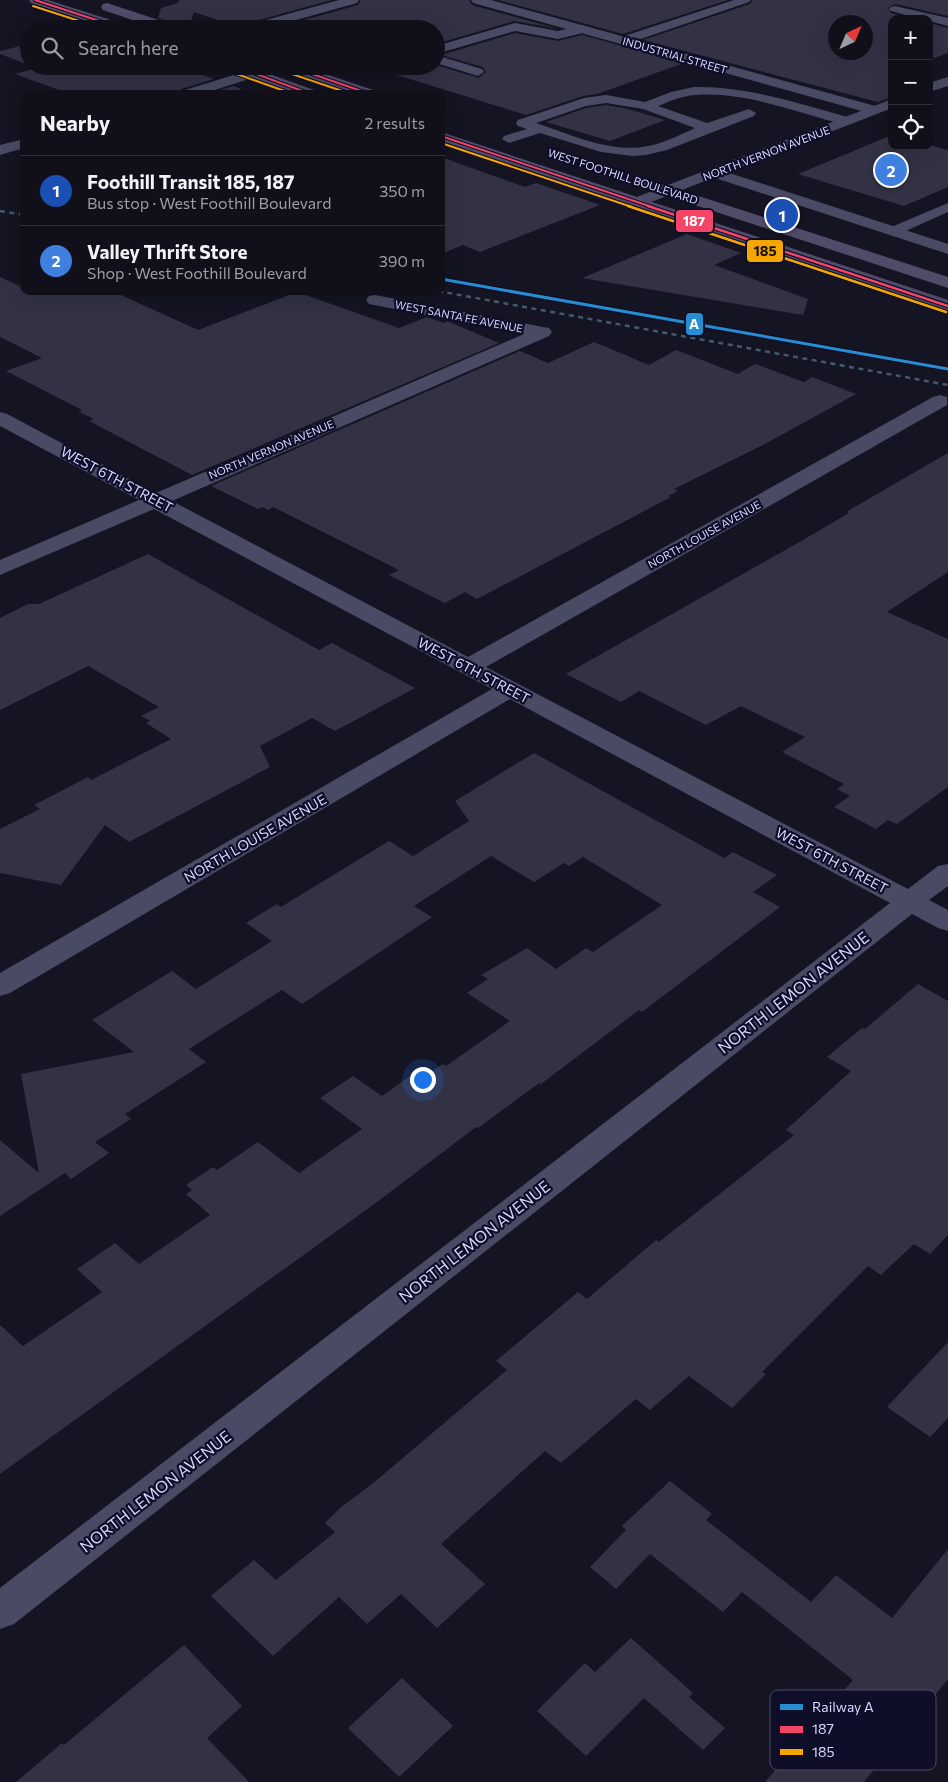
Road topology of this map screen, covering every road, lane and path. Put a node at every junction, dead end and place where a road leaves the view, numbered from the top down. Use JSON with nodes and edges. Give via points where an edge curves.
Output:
{"nodes":[{"id":1,"x":35,"y":0,"type":"edge"},
{"id":2,"x":353,"y":0,"type":"edge"},
{"id":3,"x":477,"y":0,"type":"edge"},
{"id":4,"x":745,"y":0,"type":"edge"},
{"id":5,"x":98,"y":4,"type":"dead end"},
{"id":6,"x":895,"y":9,"type":"dead end"},
{"id":7,"x":97,"y":20,"type":"edge"},
{"id":8,"x":145,"y":20,"type":"edge"},
{"id":9,"x":281,"y":20,"type":"edge"},
{"id":10,"x":948,"y":22,"type":"edge"},
{"id":11,"x":583,"y":29,"type":"junction"},
{"id":12,"x":624,"y":40,"type":"junction"},
{"id":13,"x":445,"y":47,"type":"edge"},
{"id":14,"x":445,"y":63,"type":"edge"},
{"id":15,"x":478,"y":72,"type":"dead end"},
{"id":16,"x":250,"y":75,"type":"edge"},
{"id":17,"x":256,"y":75,"type":"edge"},
{"id":18,"x":315,"y":75,"type":"edge"},
{"id":19,"x":947,"y":83,"type":"edge"},
{"id":20,"x":933,"y":87,"type":"edge"},
{"id":21,"x":200,"y":90,"type":"edge"},
{"id":22,"x":300,"y":90,"type":"edge"},
{"id":23,"x":359,"y":90,"type":"edge"},
{"id":24,"x":888,"y":105,"type":"edge"},
{"id":25,"x":646,"y":106,"type":"junction"},
{"id":26,"x":874,"y":110,"type":"junction"},
{"id":27,"x":749,"y":112,"type":"dead end"},
{"id":28,"x":846,"y":121,"type":"junction"},
{"id":29,"x":708,"y":128,"type":"junction"},
{"id":30,"x":540,"y":129,"type":"junction"},
{"id":31,"x":492,"y":134,"type":"dead end"},
{"id":32,"x":445,"y":137,"type":"edge"},
{"id":33,"x":509,"y":139,"type":"junction"},
{"id":34,"x":584,"y":143,"type":"junction"},
{"id":35,"x":20,"y":144,"type":"edge"},
{"id":36,"x":536,"y":148,"type":"dead end"},
{"id":37,"x":0,"y":150,"type":"edge"},
{"id":38,"x":562,"y":151,"type":"dead end"},
{"id":39,"x":714,"y":173,"type":"junction"},
{"id":40,"x":630,"y":178,"type":"dead end"},
{"id":41,"x":667,"y":190,"type":"junction"},
{"id":42,"x":640,"y":201,"type":"junction"},
{"id":43,"x":944,"y":212,"type":"edge"},
{"id":44,"x":894,"y":231,"type":"junction"},
{"id":45,"x":948,"y":249,"type":"edge"},
{"id":46,"x":948,"y":283,"type":"edge"},
{"id":47,"x":375,"y":300,"type":"dead end"},
{"id":48,"x":948,"y":306,"type":"edge"},
{"id":49,"x":542,"y":332,"type":"joint"},
{"id":50,"x":940,"y":401,"type":"dead end"},
{"id":51,"x":0,"y":418,"type":"edge"},
{"id":52,"x":155,"y":500,"type":"junction"},
{"id":53,"x":0,"y":568,"type":"edge"},
{"id":54,"x":468,"y":667,"type":"junction"},
{"id":55,"x":510,"y":690,"type":"junction"},
{"id":56,"x":948,"y":872,"type":"edge"},
{"id":57,"x":910,"y":902,"type":"junction"},
{"id":58,"x":948,"y":922,"type":"edge"},
{"id":59,"x":0,"y":986,"type":"edge"},
{"id":60,"x":0,"y":1611,"type":"edge"}],
"edges":[{"from":1,"to":7,"type":"main road"},
{"from":2,"to":9,"type":"street"},
{"from":3,"to":11,"type":"street","name":"INDUSTRIAL STREET"},
{"from":4,"to":12,"type":"lane"},
{"from":5,"to":8,"type":"main road"},
{"from":6,"to":10,"type":"lane"},
{"from":11,"to":12,"type":"street","name":"INDUSTRIAL STREET"},
{"from":11,"to":13,"type":"lane","via":[[558,35],[515,26]]},
{"from":12,"to":26,"type":"street","name":"INDUSTRIAL STREET"},
{"from":14,"to":15,"type":"lane"},
{"from":16,"to":21,"type":"street"},
{"from":17,"to":22,"type":"main road"},
{"from":18,"to":23,"type":"main road"},
{"from":19,"to":20,"type":"street"},
{"from":24,"to":26,"type":"street","name":"NORTH VERNON AVENUE"},
{"from":25,"to":28,"type":"lane","via":[[679,94],[709,90],[772,101]]},
{"from":25,"to":29,"type":"lane"},
{"from":25,"to":30,"type":"lane","via":[[596,100],[523,123]]},
{"from":26,"to":28,"type":"street","name":"NORTH VERNON AVENUE"},
{"from":27,"to":29,"type":"lane"},
{"from":28,"to":39,"type":"street","name":"NORTH VERNON AVENUE"},
{"from":29,"to":34,"type":"lane","via":[[645,151]]},
{"from":30,"to":33,"type":"lane"},
{"from":30,"to":34,"type":"lane"},
{"from":31,"to":33,"type":"main road","name":"WEST FOOTHILL BOULEVARD"},
{"from":32,"to":42,"type":"main road","name":"WEST FOOTHILL BOULEVARD"},
{"from":33,"to":36,"type":"main road","name":"WEST FOOTHILL BOULEVARD"},
{"from":34,"to":38,"type":"lane"},
{"from":35,"to":37,"type":"street"},
{"from":39,"to":41,"type":"street","name":"NORTH VERNON AVENUE"},
{"from":39,"to":44,"type":"street"},
{"from":40,"to":41,"type":"main road","name":"WEST FOOTHILL BOULEVARD"},
{"from":41,"to":42,"type":"street","name":"NORTH VERNON AVENUE"},
{"from":41,"to":46,"type":"main road","name":"WEST FOOTHILL BOULEVARD"},
{"from":42,"to":48,"type":"main road","name":"WEST FOOTHILL BOULEVARD"},
{"from":43,"to":44,"type":"lane"},
{"from":44,"to":45,"type":"street"},
{"from":47,"to":49,"type":"street","name":"WEST SANTA FE AVENUE"},
{"from":49,"to":52,"type":"street","name":"NORTH VERNON AVENUE"},
{"from":50,"to":54,"type":"street","name":"NORTH LOUISE AVENUE"},
{"from":51,"to":52,"type":"street","name":"WEST 6TH STREET"},
{"from":52,"to":53,"type":"street","name":"NORTH VERNON AVENUE"},
{"from":52,"to":54,"type":"street","name":"WEST 6TH STREET"},
{"from":54,"to":55,"type":"street","name":"WEST 6TH STREET"},
{"from":55,"to":57,"type":"street","name":"WEST 6TH STREET"},
{"from":55,"to":59,"type":"street","name":"NORTH LOUISE AVENUE"},
{"from":56,"to":57,"type":"street","name":"NORTH LEMON AVENUE"},
{"from":57,"to":58,"type":"street","name":"WEST 6TH STREET"},
{"from":57,"to":60,"type":"street","name":"NORTH LEMON AVENUE"}]}
